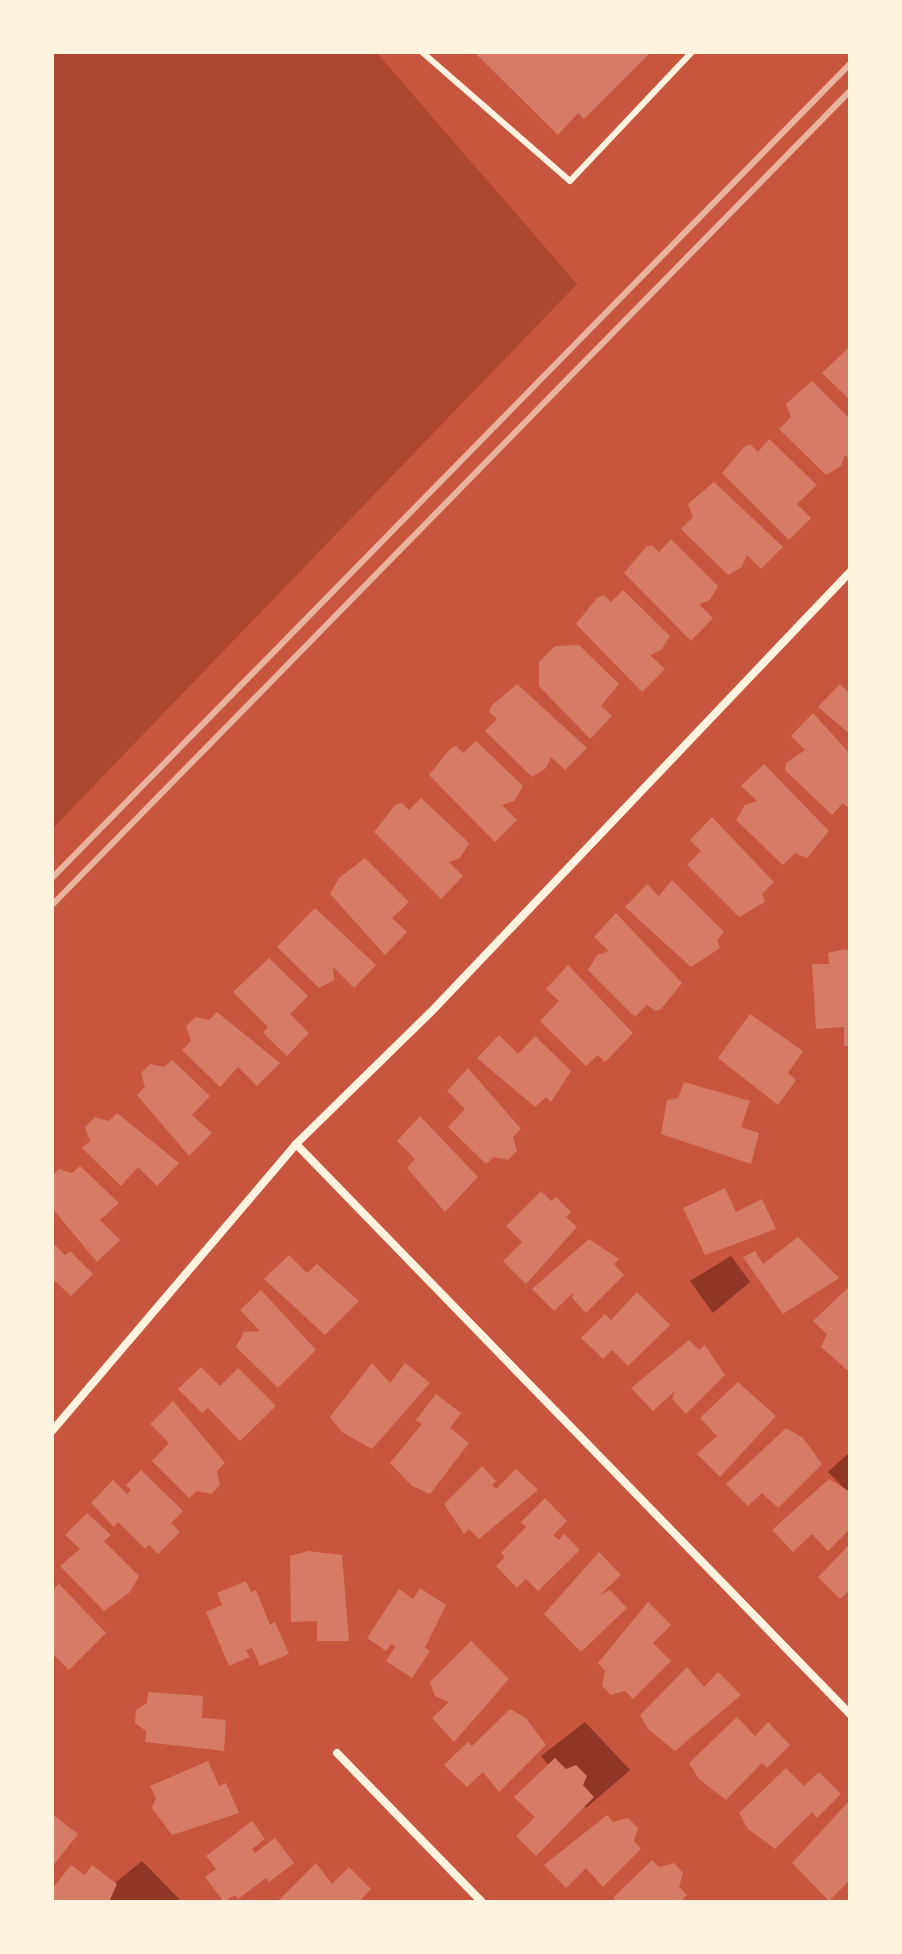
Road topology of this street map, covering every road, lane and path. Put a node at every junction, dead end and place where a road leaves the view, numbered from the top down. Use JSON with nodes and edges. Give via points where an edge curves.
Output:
{"nodes":[{"id":1,"x":422,"y":52,"type":"edge"},
{"id":2,"x":692,"y":52,"type":"edge"},
{"id":3,"x":850,"y":572,"type":"edge"},
{"id":4,"x":296,"y":1144,"type":"junction"},
{"id":5,"x":52,"y":1431,"type":"edge"},
{"id":6,"x":850,"y":1714,"type":"edge"},
{"id":7,"x":337,"y":1753,"type":"dead end"},
{"id":8,"x":482,"y":1902,"type":"edge"}],
"edges":[{"from":1,"to":2,"type":"lane","via":[[570,181]]},
{"from":3,"to":4,"type":"street","via":[[430,1013]]},
{"from":4,"to":5,"type":"street"},
{"from":4,"to":6,"type":"street"},
{"from":7,"to":8,"type":"street"}]}
